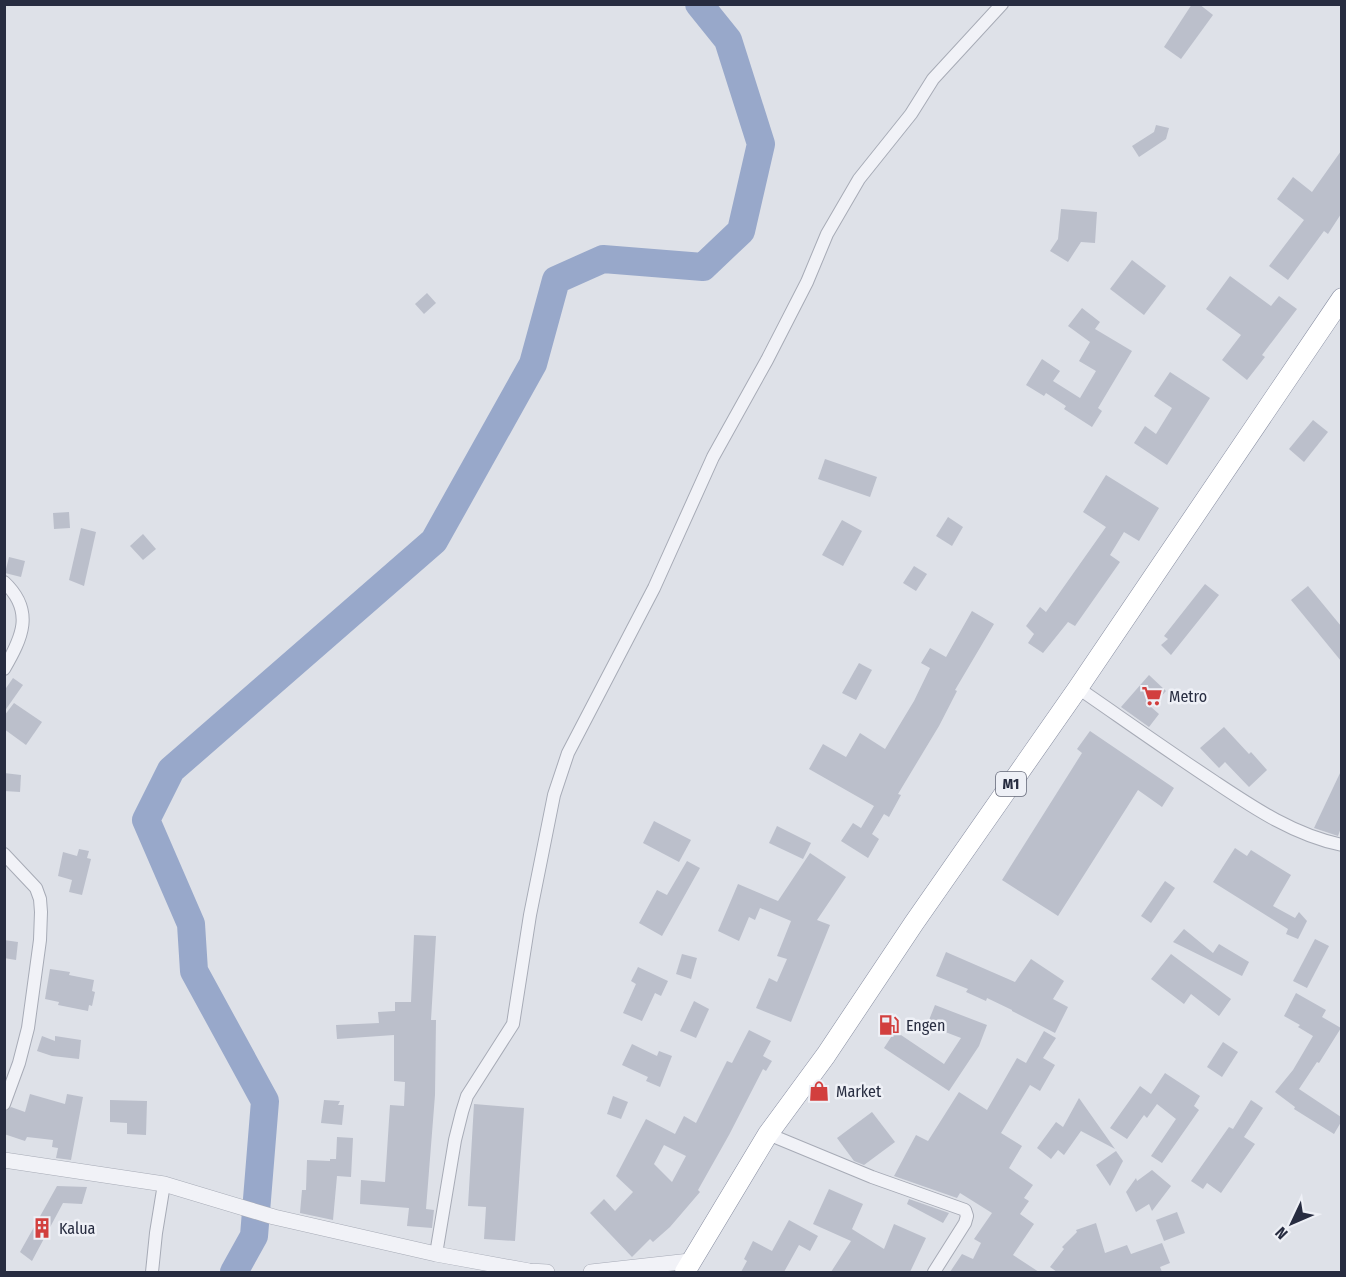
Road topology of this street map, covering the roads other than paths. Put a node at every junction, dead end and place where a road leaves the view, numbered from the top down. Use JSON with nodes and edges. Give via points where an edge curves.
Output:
{"nodes":[{"id":1,"x":1002,"y":4,"type":"edge"},
{"id":2,"x":1341,"y":298,"type":"edge"},
{"id":3,"x":4,"y":582,"type":"edge"},
{"id":4,"x":4,"y":669,"type":"edge"},
{"id":5,"x":1078,"y":688,"type":"junction"},
{"id":6,"x":1341,"y":845,"type":"edge"},
{"id":7,"x":4,"y":854,"type":"edge"},
{"id":8,"x":4,"y":1104,"type":"edge"},
{"id":9,"x":768,"y":1134,"type":"junction"},
{"id":10,"x":4,"y":1160,"type":"edge"},
{"id":11,"x":164,"y":1184,"type":"junction"},
{"id":12,"x":436,"y":1254,"type":"junction"},
{"id":13,"x":688,"y":1267,"type":"edge"},
{"id":14,"x":152,"y":1272,"type":"edge"},
{"id":15,"x":547,"y":1272,"type":"edge"},
{"id":16,"x":591,"y":1272,"type":"edge"},
{"id":17,"x":934,"y":1272,"type":"edge"}],
"edges":[{"from":1,"to":12,"type":"street","via":[[933,79],[911,114],[859,179],[826,234],[807,282],[713,458],[654,588],[568,753],[552,806],[513,1024],[467,1096],[455,1140]]},
{"from":2,"to":5,"type":"highway","number":"M1"},
{"from":3,"to":4,"type":"street","via":[[13,590],[23,611],[19,644]]},
{"from":5,"to":6,"type":"street","via":[[1259,811],[1293,829]]},
{"from":5,"to":9,"type":"highway","number":"M1"},
{"from":7,"to":8,"type":"street","via":[[36,888],[41,912],[28,1028]]},
{"from":9,"to":13,"type":"highway","number":"M1"},
{"from":9,"to":17,"type":"street","via":[[872,1178],[964,1210],[965,1223]]},
{"from":10,"to":11,"type":"street"},
{"from":11,"to":12,"type":"street","via":[[274,1217]]},
{"from":11,"to":14,"type":"street"},
{"from":12,"to":15,"type":"street"},
{"from":13,"to":16,"type":"street"}]}
